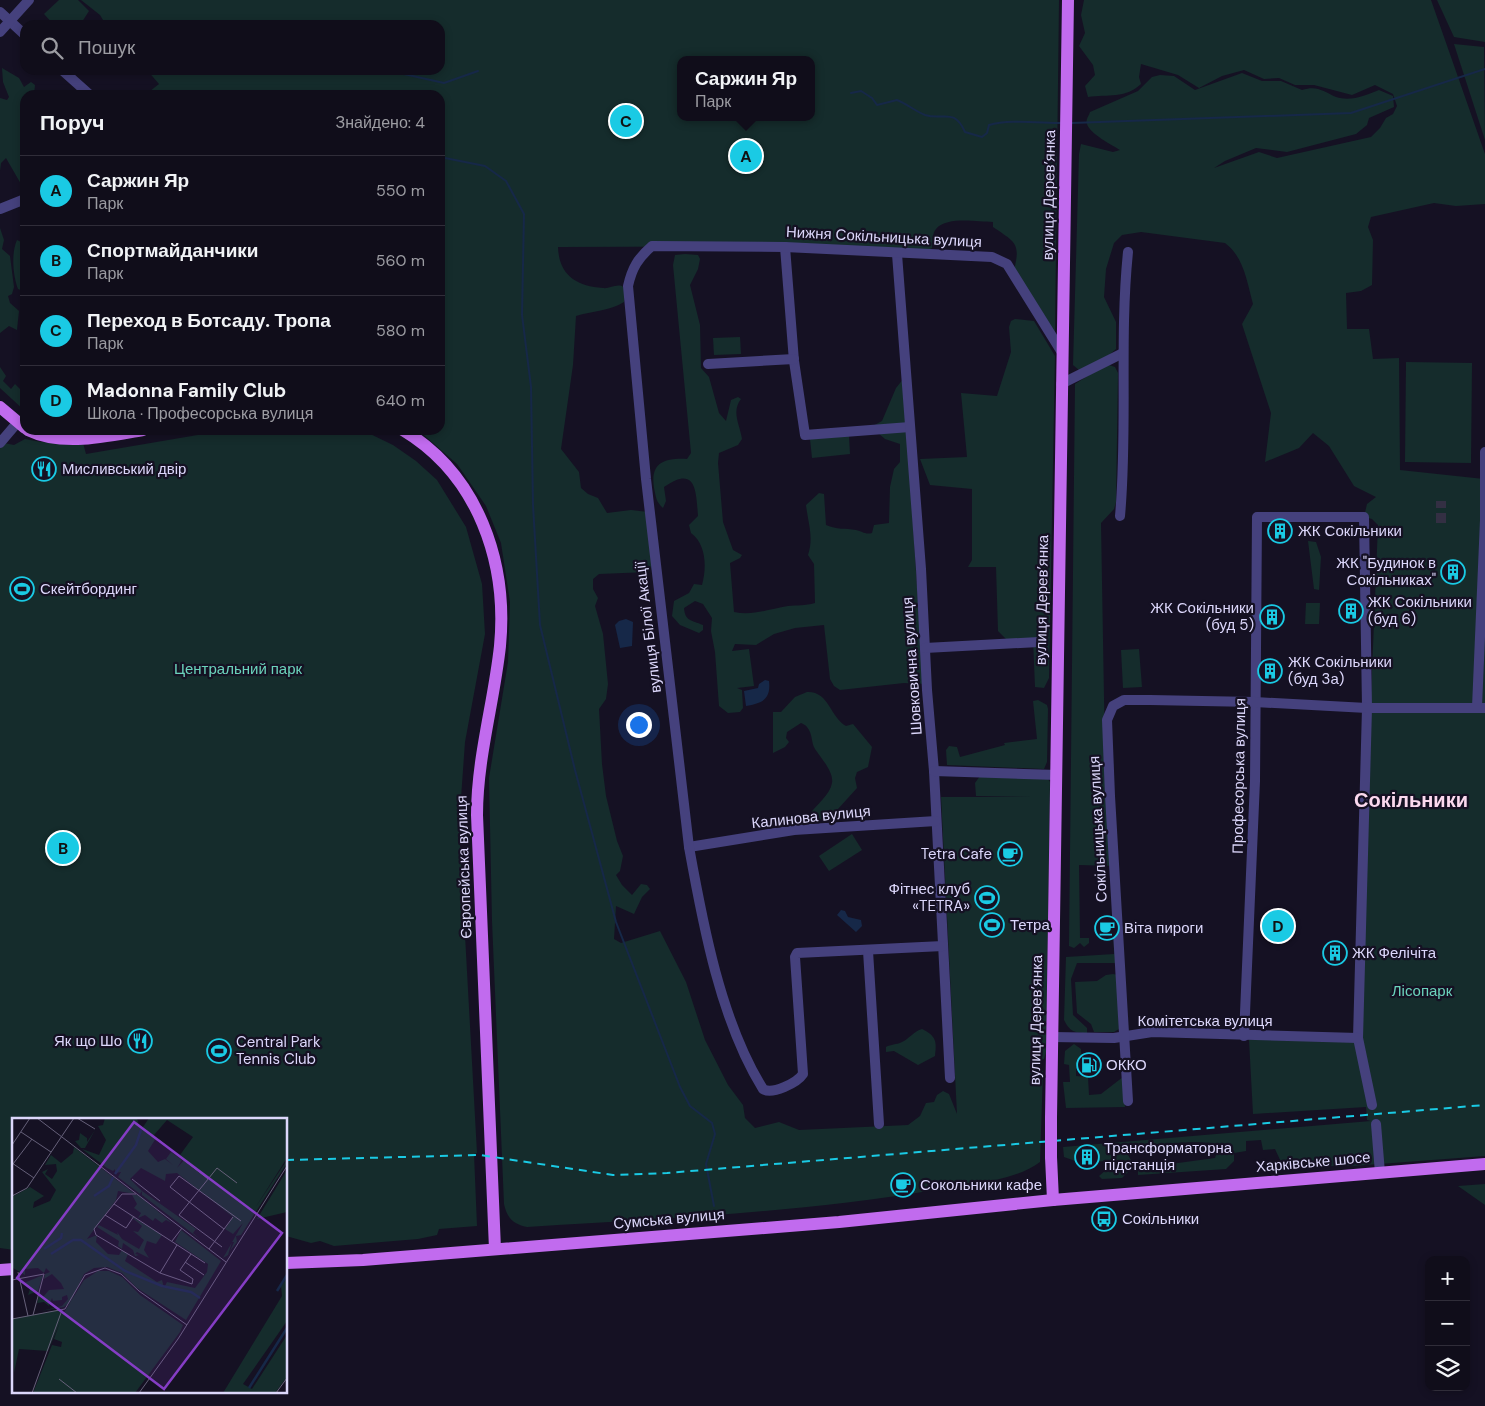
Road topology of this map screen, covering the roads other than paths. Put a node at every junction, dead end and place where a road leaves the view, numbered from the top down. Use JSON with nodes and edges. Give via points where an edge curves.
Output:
{"nodes":[{"id":1,"x":29,"y":0,"type":"edge"},
{"id":2,"x":1068,"y":0,"type":"edge"},
{"id":3,"x":0,"y":12,"type":"edge"},
{"id":4,"x":9,"y":21,"type":"junction"},
{"id":5,"x":20,"y":31,"type":"edge"},
{"id":6,"x":0,"y":32,"type":"edge"},
{"id":7,"x":68,"y":75,"type":"edge"},
{"id":8,"x":84,"y":90,"type":"edge"},
{"id":9,"x":20,"y":201,"type":"edge"},
{"id":10,"x":0,"y":209,"type":"edge"},
{"id":11,"x":652,"y":246,"type":"joint"},
{"id":12,"x":784,"y":247,"type":"junction"},
{"id":13,"x":1128,"y":252,"type":"dead end"},
{"id":14,"x":897,"y":254,"type":"junction"},
{"id":15,"x":1063,"y":354,"type":"junction"},
{"id":16,"x":1123,"y":354,"type":"junction"},
{"id":17,"x":794,"y":359,"type":"junction"},
{"id":18,"x":708,"y":364,"type":"dead end"},
{"id":19,"x":1061,"y":384,"type":"junction"},
{"id":20,"x":0,"y":407,"type":"edge"},
{"id":21,"x":20,"y":424,"type":"edge"},
{"id":22,"x":910,"y":426,"type":"junction"},
{"id":23,"x":20,"y":429,"type":"edge"},
{"id":24,"x":43,"y":435,"type":"edge"},
{"id":25,"x":116,"y":435,"type":"edge"},
{"id":26,"x":410,"y":435,"type":"edge"},
{"id":27,"x":0,"y":443,"type":"edge"},
{"id":28,"x":1485,"y":452,"type":"edge"},
{"id":29,"x":1120,"y":516,"type":"dead end"},
{"id":30,"x":1039,"y":642,"type":"dead end"},
{"id":31,"x":925,"y":648,"type":"junction"},
{"id":32,"x":1255,"y":702,"type":"junction"},
{"id":33,"x":1481,"y":707,"type":"edge"},
{"id":34,"x":1367,"y":708,"type":"junction"},
{"id":35,"x":934,"y":771,"type":"junction"},
{"id":36,"x":1056,"y":775,"type":"junction"},
{"id":37,"x":936,"y":821,"type":"junction"},
{"id":38,"x":689,"y":848,"type":"junction"},
{"id":39,"x":943,"y":946,"type":"junction"},
{"id":40,"x":868,"y":951,"type":"junction"},
{"id":41,"x":1244,"y":1036,"type":"junction"},
{"id":42,"x":1124,"y":1037,"type":"junction"},
{"id":43,"x":1052,"y":1038,"type":"junction"},
{"id":44,"x":1358,"y":1038,"type":"junction"},
{"id":45,"x":950,"y":1078,"type":"dead end"},
{"id":46,"x":1128,"y":1101,"type":"dead end"},
{"id":47,"x":1372,"y":1105,"type":"dead end"},
{"id":48,"x":879,"y":1124,"type":"dead end"},
{"id":49,"x":1376,"y":1124,"type":"dead end"},
{"id":50,"x":1485,"y":1164,"type":"edge"},
{"id":51,"x":1380,"y":1173,"type":"junction"},
{"id":52,"x":1053,"y":1200,"type":"junction"},
{"id":53,"x":495,"y":1249,"type":"junction"},
{"id":54,"x":288,"y":1263,"type":"edge"}],
"edges":[{"from":1,"to":4,"type":"street"},
{"from":2,"to":15,"type":"main road","name":"вулиця Дерев’янка"},
{"from":3,"to":4,"type":"street"},
{"from":4,"to":5,"type":"street"},
{"from":4,"to":6,"type":"street"},
{"from":7,"to":8,"type":"street"},
{"from":9,"to":10,"type":"street"},
{"from":11,"to":12,"type":"street","name":"Нижня Сокільницька вулиця"},
{"from":11,"to":38,"type":"street","name":"вулиця Білої Акації","via":[[631,270],[628,305]]},
{"from":12,"to":14,"type":"street","name":"Нижня Сокільницька вулиця"},
{"from":12,"to":17,"type":"street"},
{"from":13,"to":16,"type":"street"},
{"from":14,"to":15,"type":"street","name":"Нижня Сокільницька вулиця","via":[[999,259],[1007,264]]},
{"from":14,"to":22,"type":"street","name":"Шовковична вулиця"},
{"from":15,"to":19,"type":"main road","name":"вулиця Дерев’янка"},
{"from":16,"to":19,"type":"street"},
{"from":16,"to":29,"type":"street"},
{"from":17,"to":18,"type":"street"},
{"from":17,"to":22,"type":"street","via":[[805,435]]},
{"from":19,"to":36,"type":"main road","name":"вулиця Дерев’янка"},
{"from":20,"to":21,"type":"main road"},
{"from":22,"to":31,"type":"street","name":"Шовковична вулиця"},
{"from":23,"to":27,"type":"street"},
{"from":24,"to":25,"type":"main road","via":[[74,439]]},
{"from":26,"to":53,"type":"main road","name":"Європейська вулиця","via":[[435,453],[466,491],[487,532],[499,587],[500,647],[477,802]]},
{"from":28,"to":33,"type":"street"},
{"from":30,"to":31,"type":"street"},
{"from":31,"to":35,"type":"street","name":"Шовковична вулиця"},
{"from":32,"to":34,"type":"street"},
{"from":32,"to":34,"type":"street","name":"Професорська вулиця","via":[[1257,517],[1364,517]]},
{"from":32,"to":41,"type":"street","name":"Професорська вулиця","via":[[1253,870]]},
{"from":32,"to":42,"type":"street","name":"Сокільницька вулиця","via":[[1124,700],[1113,706],[1107,720]]},
{"from":33,"to":34,"type":"street"},
{"from":34,"to":44,"type":"street"},
{"from":35,"to":36,"type":"street"},
{"from":35,"to":37,"type":"street","name":"Шовковична вулиця"},
{"from":36,"to":43,"type":"main road","name":"вулиця Дерев’янка"},
{"from":37,"to":38,"type":"street","name":"Калинова вулиця","via":[[794,830]]},
{"from":37,"to":39,"type":"street","name":"Шовковична вулиця"},
{"from":38,"to":40,"type":"street","name":"вулиця Білої Акації","via":[[700,907],[729,1017],[765,1091],[770,1092],[802,1074],[795,957],[800,952]]},
{"from":39,"to":40,"type":"street"},
{"from":39,"to":45,"type":"street","name":"Шовковична вулиця"},
{"from":40,"to":48,"type":"street"},
{"from":41,"to":42,"type":"street","name":"Комітетська вулиця","via":[[1152,1032]]},
{"from":41,"to":44,"type":"street","name":"Комітетська вулиця"},
{"from":42,"to":43,"type":"street","name":"Комітетська вулиця"},
{"from":42,"to":46,"type":"street","name":"Сокільницька вулиця"},
{"from":43,"to":52,"type":"main road","name":"вулиця Дерев’янка","bridge":true},
{"from":44,"to":47,"type":"street"},
{"from":49,"to":51,"type":"street"},
{"from":50,"to":51,"type":"main road","name":"Харківське шосе"},
{"from":51,"to":52,"type":"main road","name":"Харківське шосе"},
{"from":52,"to":53,"type":"main road","name":"Сумська вулиця","via":[[829,1223]]},
{"from":53,"to":54,"type":"main road","name":"Сумська вулиця"}]}
